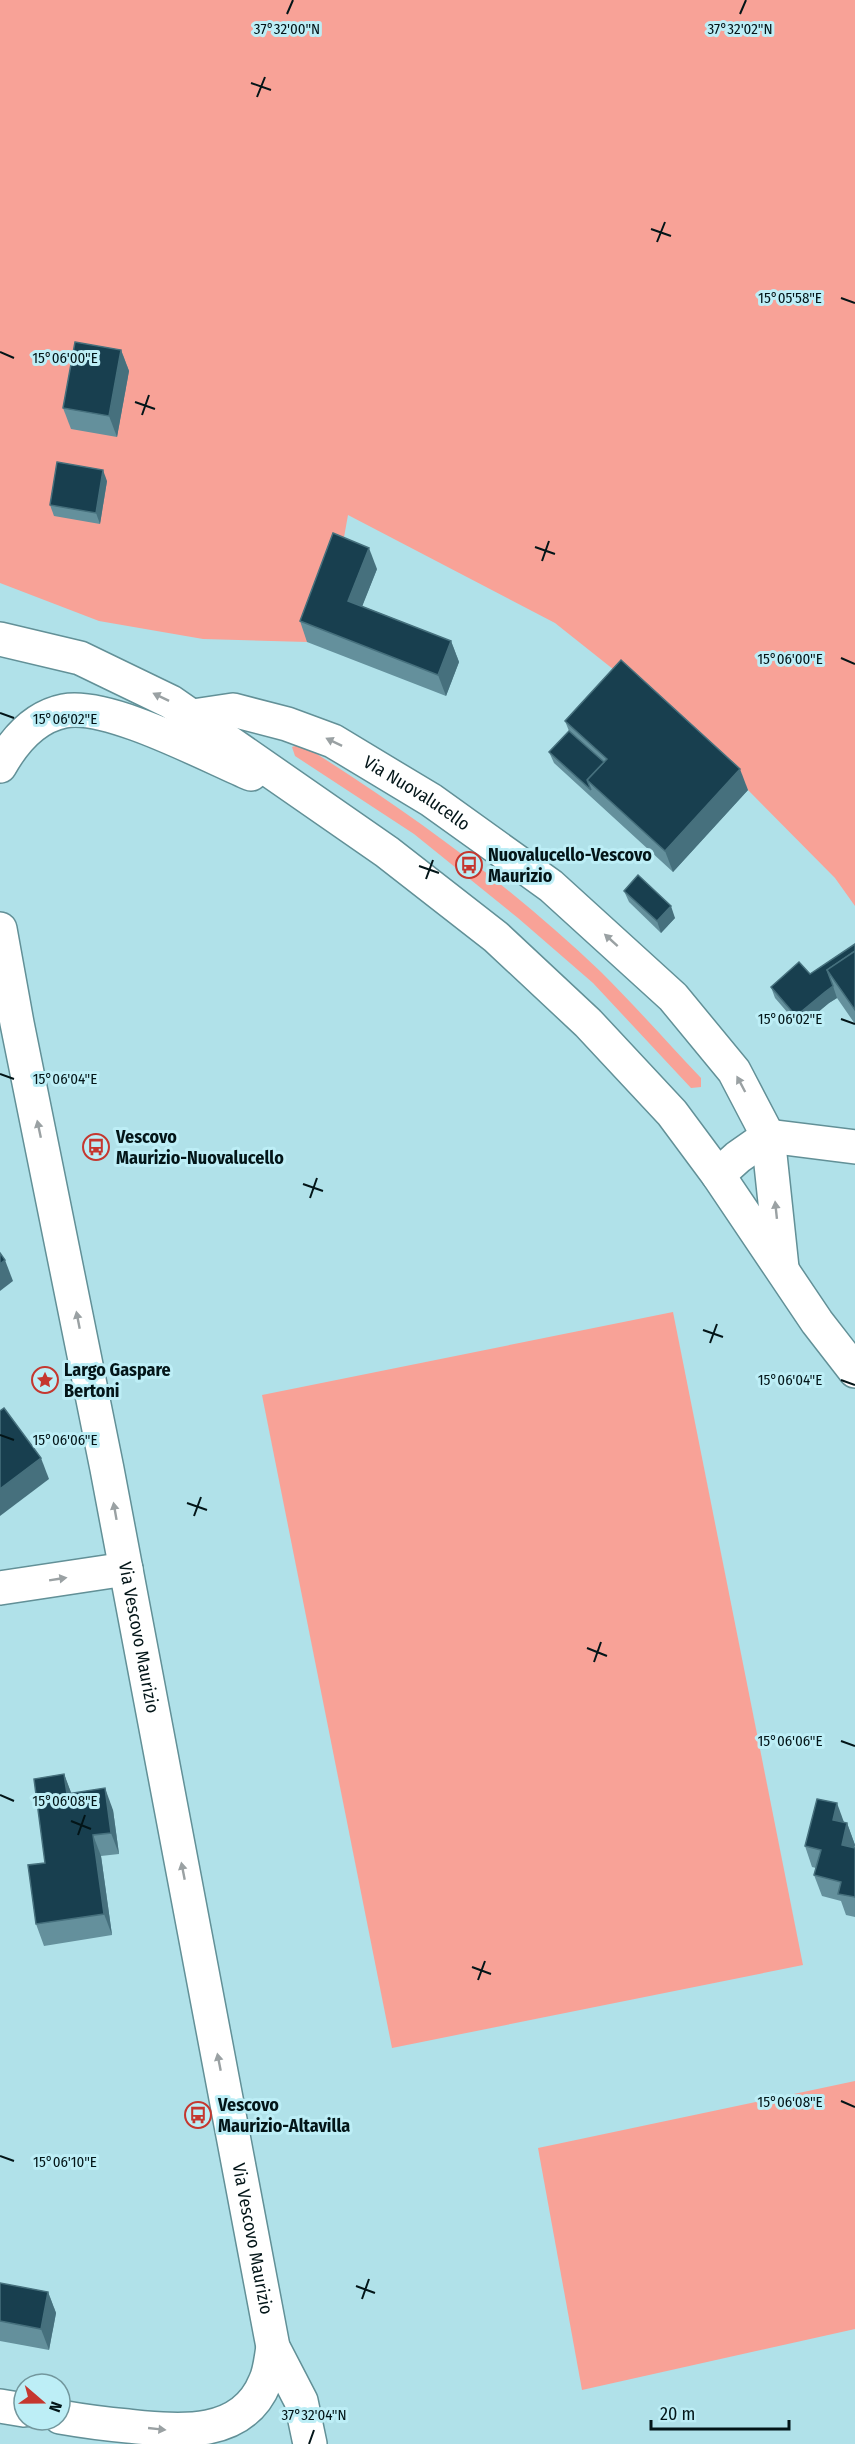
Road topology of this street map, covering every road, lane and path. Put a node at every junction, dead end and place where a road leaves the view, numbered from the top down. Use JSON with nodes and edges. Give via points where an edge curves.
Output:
{"nodes":[{"id":1,"x":0,"y":639,"type":"edge"},
{"id":2,"x":193,"y":716,"type":"junction"},
{"id":3,"x":0,"y":766,"type":"edge"},
{"id":4,"x":313,"y":801,"type":"junction"},
{"id":5,"x":0,"y":929,"type":"edge"},
{"id":6,"x":8,"y":1025,"type":"edge"},
{"id":7,"x":768,"y":1136,"type":"junction"},
{"id":8,"x":855,"y":1147,"type":"edge"},
{"id":9,"x":718,"y":1175,"type":"junction"},
{"id":10,"x":783,"y":1268,"type":"junction"},
{"id":11,"x":855,"y":1371,"type":"edge"},
{"id":12,"x":126,"y":1569,"type":"junction"},
{"id":13,"x":0,"y":1588,"type":"edge"},
{"id":14,"x":273,"y":2347,"type":"junction"},
{"id":15,"x":72,"y":2419,"type":"edge"},
{"id":16,"x":72,"y":2420,"type":"edge"},
{"id":17,"x":127,"y":2444,"type":"edge"},
{"id":18,"x":310,"y":2444,"type":"edge"}],
"edges":[{"from":2,"to":1,"type":"main road","one_way":true,"via":[[80,658]]},
{"from":2,"to":4,"type":"main road"},
{"from":7,"to":2,"type":"main road","name":"Via Nuovalucello","one_way":true,"via":[[734,1071],[673,997],[551,886],[431,800],[333,741],[233,710]]},
{"from":3,"to":4,"type":"main road","via":[[13,743],[37,723],[64,711],[96,711],[139,725]]},
{"from":4,"to":9,"type":"main road","via":[[387,852],[496,937],[603,1039],[672,1113]]},
{"from":5,"to":6,"type":"main road","name":"Via Vescovo Maurizio"},
{"from":12,"to":6,"type":"main road","name":"Via Vescovo Maurizio","one_way":true,"via":[[69,1274]]},
{"from":7,"to":8,"type":"main road"},
{"from":7,"to":9,"type":"main road"},
{"from":10,"to":7,"type":"main road","one_way":true},
{"from":9,"to":10,"type":"main road"},
{"from":10,"to":11,"type":"main road","via":[[817,1322]]},
{"from":13,"to":12,"type":"main road","one_way":true},
{"from":14,"to":12,"type":"main road","name":"Via Vescovo Maurizio","one_way":true},
{"from":15,"to":14,"type":"main road","one_way":true,"via":[[173,2431],[201,2430],[230,2420],[250,2405],[265,2383]]},
{"from":14,"to":18,"type":"main road","via":[[301,2401]]},
{"from":16,"to":17,"type":"main road"}]}
